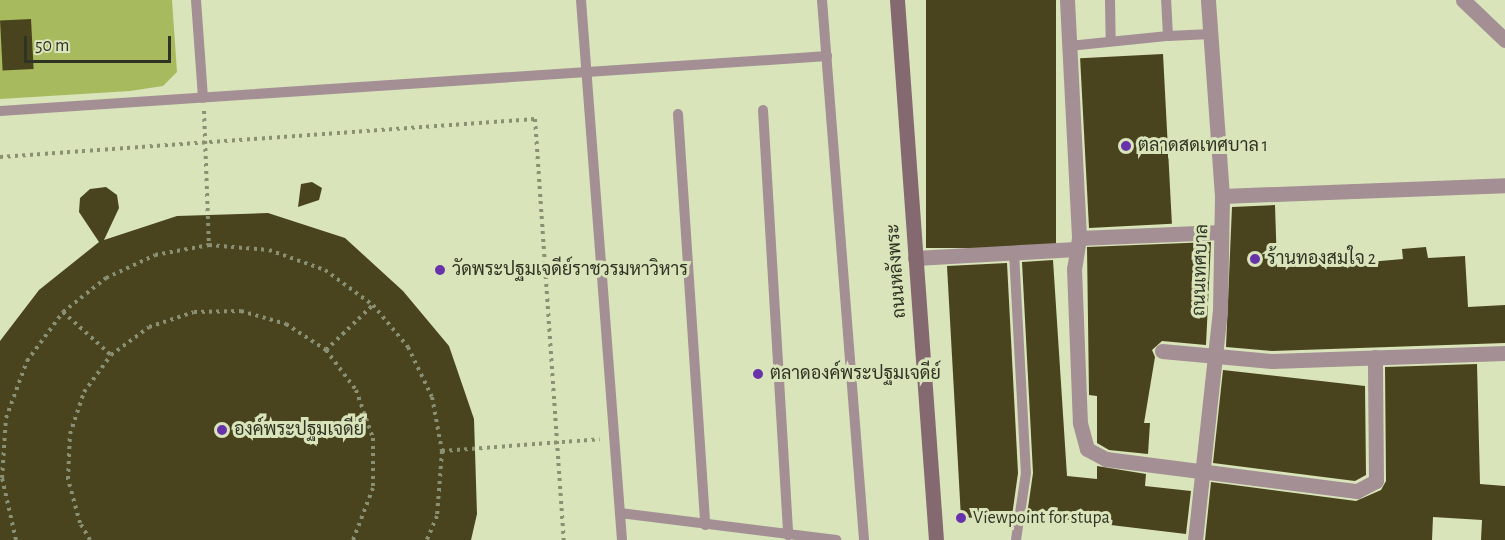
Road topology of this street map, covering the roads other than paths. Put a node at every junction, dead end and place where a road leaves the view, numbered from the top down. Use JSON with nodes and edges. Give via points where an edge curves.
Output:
{"nodes":[{"id":1,"x":196,"y":0,"type":"edge"},
{"id":2,"x":581,"y":0,"type":"edge"},
{"id":3,"x":822,"y":0,"type":"edge"},
{"id":4,"x":897,"y":0,"type":"edge"},
{"id":5,"x":1067,"y":0,"type":"edge"},
{"id":6,"x":1110,"y":0,"type":"edge"},
{"id":7,"x":1166,"y":0,"type":"edge"},
{"id":8,"x":1208,"y":0,"type":"edge"},
{"id":9,"x":1463,"y":0,"type":"edge"},
{"id":10,"x":1210,"y":34,"type":"junction"},
{"id":11,"x":1168,"y":36,"type":"junction"},
{"id":12,"x":1111,"y":39,"type":"junction"},
{"id":13,"x":1505,"y":40,"type":"edge"},
{"id":14,"x":1069,"y":46,"type":"junction"},
{"id":15,"x":827,"y":56,"type":"junction"},
{"id":16,"x":587,"y":69,"type":"junction"},
{"id":17,"x":203,"y":98,"type":"junction"},
{"id":18,"x":0,"y":111,"type":"edge"},
{"id":19,"x":763,"y":111,"type":"dead end"},
{"id":20,"x":678,"y":114,"type":"dead end"},
{"id":21,"x":1505,"y":185,"type":"edge"},
{"id":22,"x":1222,"y":196,"type":"junction"},
{"id":23,"x":1221,"y":231,"type":"junction"},
{"id":24,"x":1078,"y":244,"type":"junction"},
{"id":25,"x":1014,"y":253,"type":"junction"},
{"id":26,"x":915,"y":258,"type":"junction"},
{"id":27,"x":1162,"y":351,"type":"dead end"},
{"id":28,"x":1505,"y":352,"type":"edge"},
{"id":29,"x":1214,"y":356,"type":"junction"},
{"id":30,"x":1375,"y":357,"type":"junction"},
{"id":31,"x":1202,"y":470,"type":"junction"},
{"id":32,"x":620,"y":513,"type":"junction"},
{"id":33,"x":705,"y":525,"type":"junction"},
{"id":34,"x":788,"y":535,"type":"junction"},
{"id":35,"x":622,"y":540,"type":"edge"},
{"id":36,"x":836,"y":540,"type":"edge"},
{"id":37,"x":864,"y":540,"type":"edge"},
{"id":38,"x":936,"y":540,"type":"edge"},
{"id":39,"x":1017,"y":540,"type":"edge"},
{"id":40,"x":1196,"y":540,"type":"edge"}],
"edges":[{"from":1,"to":17,"type":"lane"},
{"from":2,"to":16,"type":"lane"},
{"from":3,"to":15,"type":"lane"},
{"from":4,"to":26,"type":"main road","name":"ถนนหลังพระ"},
{"from":5,"to":14,"type":"street"},
{"from":6,"to":12,"type":"lane"},
{"from":7,"to":11,"type":"lane"},
{"from":8,"to":10,"type":"street","name":"ถนนเทศบาล"},
{"from":9,"to":13,"type":"street"},
{"from":10,"to":11,"type":"lane"},
{"from":10,"to":22,"type":"street","name":"ถนนเทศบาล"},
{"from":11,"to":12,"type":"lane"},
{"from":12,"to":14,"type":"lane"},
{"from":14,"to":24,"type":"street"},
{"from":15,"to":16,"type":"lane"},
{"from":15,"to":37,"type":"lane"},
{"from":16,"to":17,"type":"lane"},
{"from":16,"to":32,"type":"lane"},
{"from":17,"to":18,"type":"lane"},
{"from":19,"to":34,"type":"lane"},
{"from":20,"to":33,"type":"lane"},
{"from":21,"to":22,"type":"street"},
{"from":22,"to":23,"type":"street","name":"ถนนเทศบาล"},
{"from":23,"to":24,"type":"street"},
{"from":23,"to":29,"type":"street","name":"ถนนเทศบาล","via":[[1220,312]]},
{"from":24,"to":25,"type":"street"},
{"from":24,"to":31,"type":"street","via":[[1080,423],[1087,450],[1106,459]]},
{"from":25,"to":26,"type":"street"},
{"from":25,"to":39,"type":"lane","via":[[1026,473]]},
{"from":26,"to":38,"type":"main road","name":"ถนนหลังพระ"},
{"from":27,"to":29,"type":"street"},
{"from":28,"to":30,"type":"street"},
{"from":29,"to":30,"type":"street","via":[[1272,361]]},
{"from":29,"to":31,"type":"street","name":"ถนนเทศบาล"},
{"from":30,"to":31,"type":"street","via":[[1376,482],[1357,491]]},
{"from":31,"to":40,"type":"street","name":"ถนนเทศบาล"},
{"from":32,"to":33,"type":"lane"},
{"from":32,"to":35,"type":"lane"},
{"from":33,"to":34,"type":"lane"},
{"from":34,"to":36,"type":"lane"}]}
